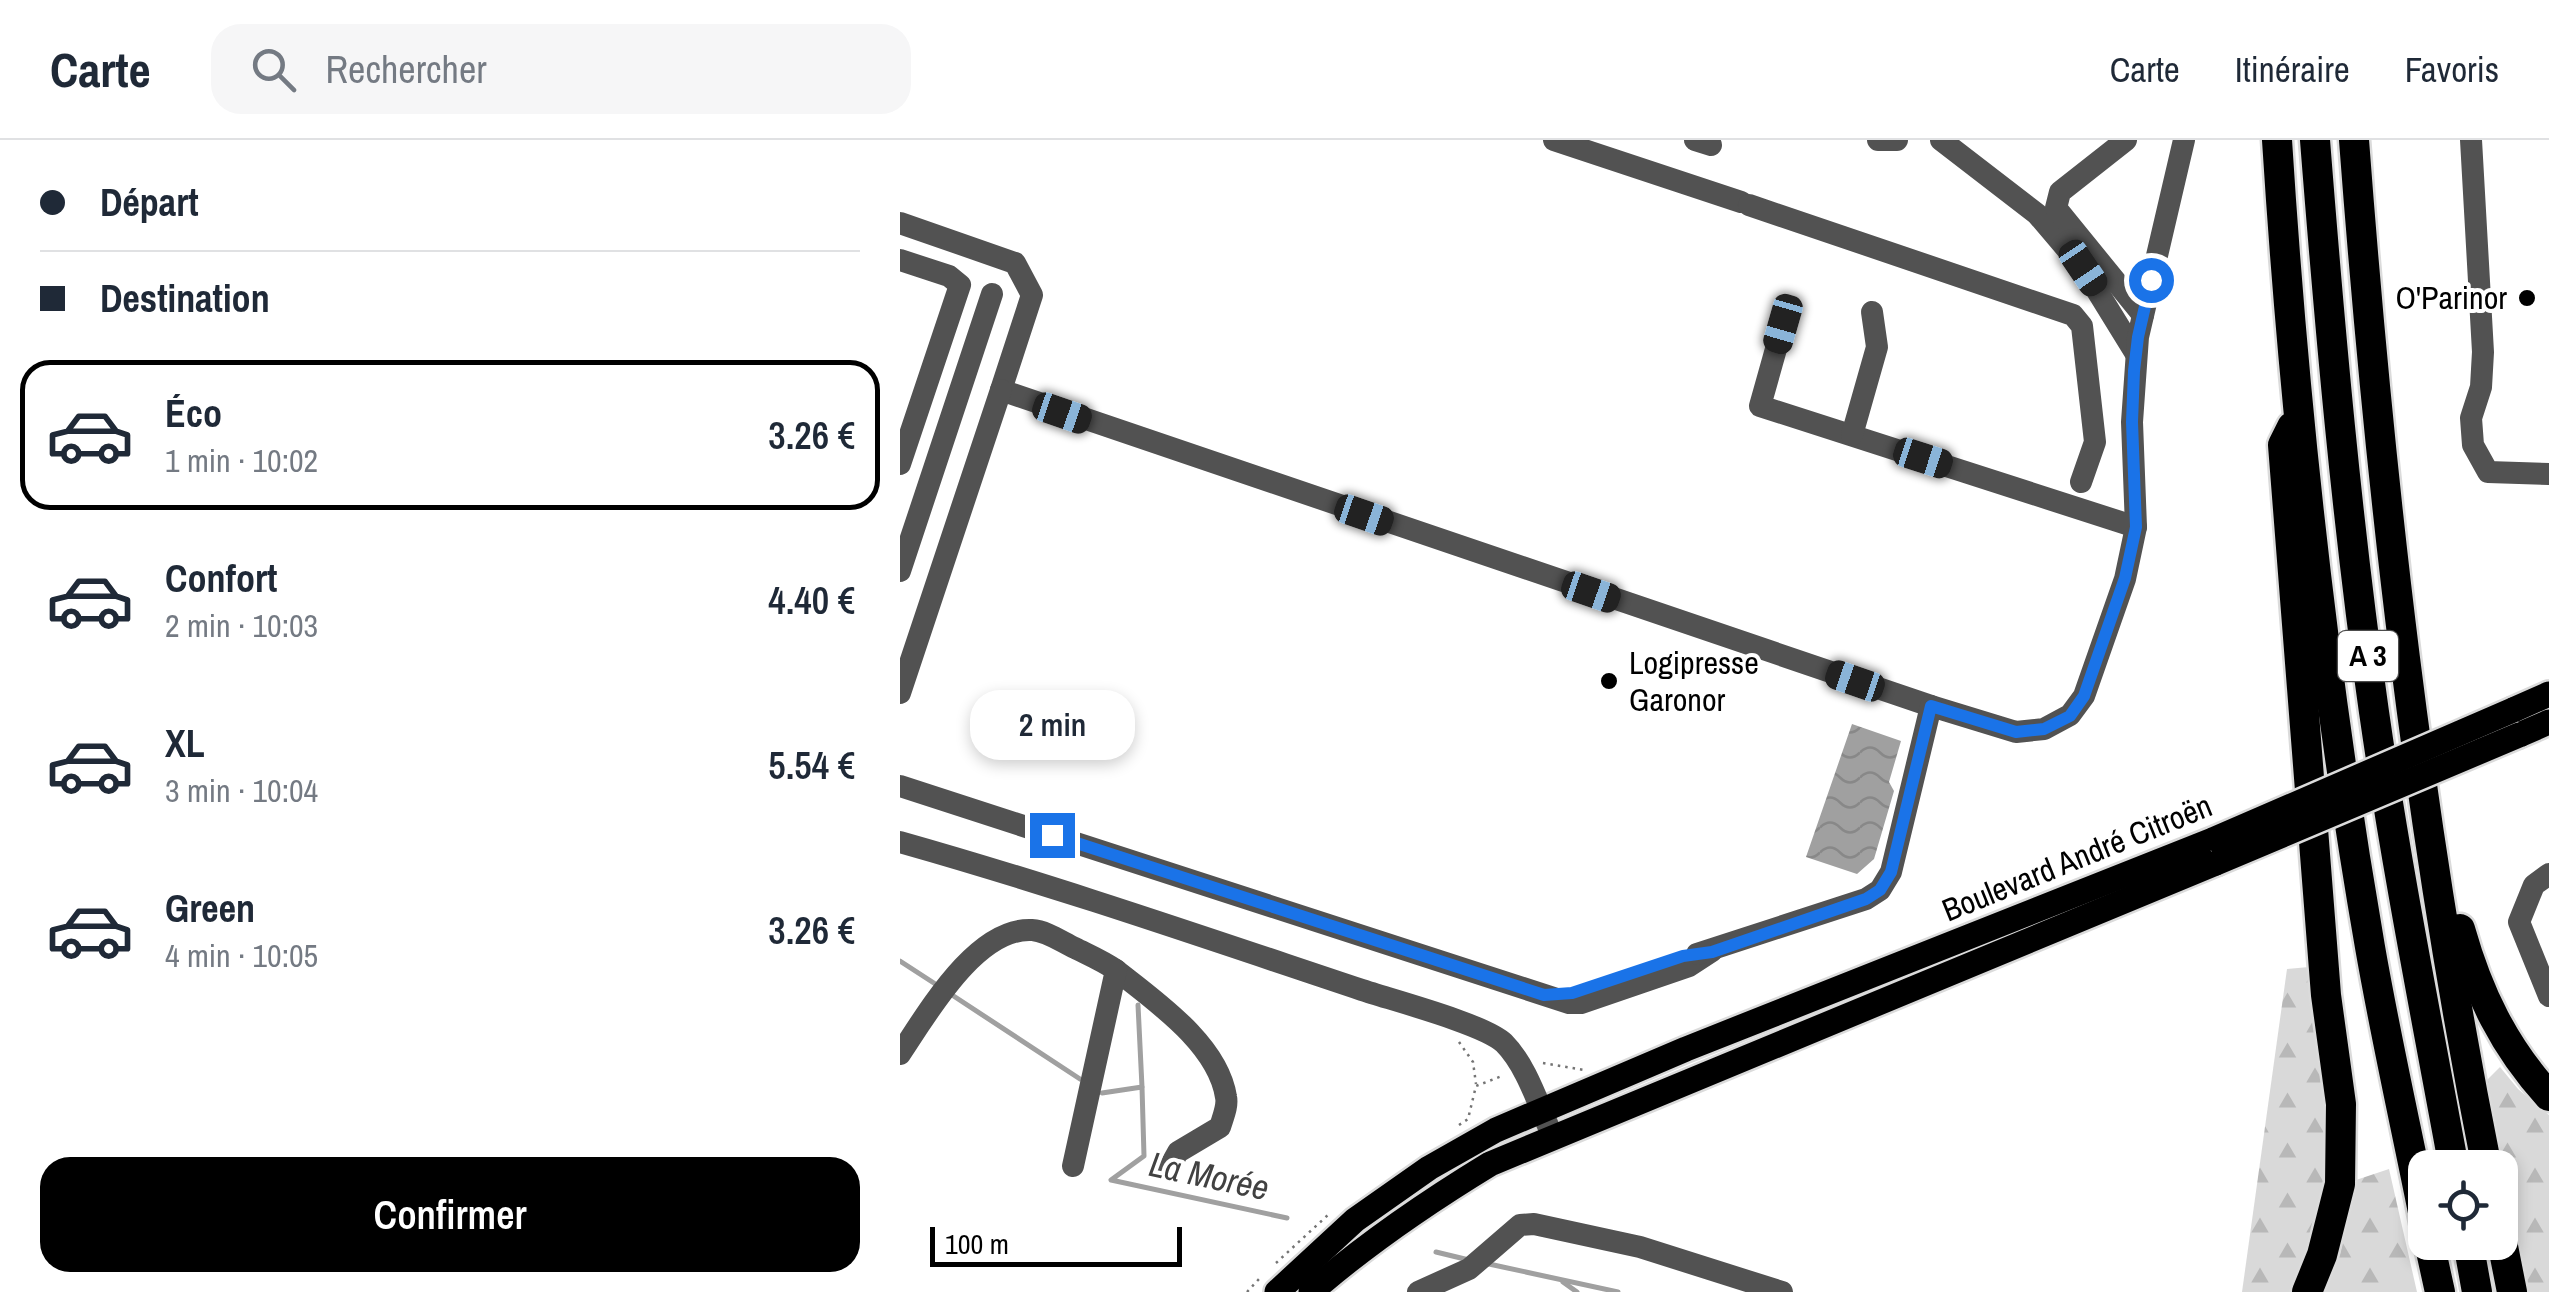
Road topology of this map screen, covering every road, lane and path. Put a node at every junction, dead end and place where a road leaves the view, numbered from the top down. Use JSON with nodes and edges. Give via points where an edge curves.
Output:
{"nodes":[{"id":1,"x":1554,"y":140,"type":"edge"},
{"id":2,"x":1878,"y":140,"type":"edge"},
{"id":3,"x":1897,"y":140,"type":"edge"},
{"id":4,"x":1941,"y":140,"type":"edge"},
{"id":5,"x":2126,"y":140,"type":"edge"},
{"id":6,"x":2184,"y":140,"type":"edge"},
{"id":7,"x":2277,"y":140,"type":"edge"},
{"id":8,"x":2315,"y":140,"type":"edge"},
{"id":9,"x":2354,"y":140,"type":"edge"},
{"id":10,"x":2471,"y":140,"type":"edge"},
{"id":11,"x":900,"y":223,"type":"edge"},
{"id":12,"x":900,"y":260,"type":"edge"},
{"id":13,"x":992,"y":294,"type":"dead end"},
{"id":14,"x":1872,"y":312,"type":"dead end"},
{"id":15,"x":2143,"y":315,"type":"junction"},
{"id":16,"x":1783,"y":324,"type":"dead end"},
{"id":17,"x":2136,"y":354,"type":"junction"},
{"id":18,"x":1002,"y":390,"type":"junction"},
{"id":19,"x":2299,"y":411,"type":"junction"},
{"id":20,"x":1852,"y":436,"type":"junction"},
{"id":21,"x":900,"y":464,"type":"edge"},
{"id":22,"x":2549,"y":474,"type":"edge"},
{"id":23,"x":2082,"y":482,"type":"dead end"},
{"id":24,"x":2136,"y":527,"type":"junction"},
{"id":25,"x":900,"y":571,"type":"edge"},
{"id":26,"x":900,"y":694,"type":"edge"},
{"id":27,"x":1931,"y":706,"type":"junction"},
{"id":28,"x":2536,"y":709,"type":"edge"},
{"id":29,"x":900,"y":786,"type":"edge"},
{"id":30,"x":900,"y":842,"type":"edge"},
{"id":31,"x":2215,"y":851,"type":"junction"},
{"id":32,"x":2549,"y":874,"type":"edge"},
{"id":33,"x":2440,"y":910,"type":"junction"},
{"id":34,"x":1116,"y":970,"type":"junction"},
{"id":35,"x":2549,"y":996,"type":"edge"},
{"id":36,"x":1432,"y":1013,"type":"junction"},
{"id":37,"x":900,"y":1054,"type":"edge"},
{"id":38,"x":1476,"y":1086,"type":"dead end"},
{"id":39,"x":2549,"y":1096,"type":"edge"},
{"id":40,"x":1540,"y":1110,"type":"junction"},
{"id":41,"x":1553,"y":1137,"type":"junction"},
{"id":42,"x":2411,"y":1150,"type":"edge"},
{"id":43,"x":2451,"y":1150,"type":"edge"},
{"id":44,"x":2484,"y":1150,"type":"edge"},
{"id":45,"x":1073,"y":1166,"type":"dead end"},
{"id":46,"x":1168,"y":1170,"type":"dead end"},
{"id":47,"x":2433,"y":1260,"type":"edge"},
{"id":48,"x":2472,"y":1260,"type":"edge"},
{"id":49,"x":2506,"y":1260,"type":"edge"},
{"id":50,"x":1277,"y":1292,"type":"edge"},
{"id":51,"x":1312,"y":1292,"type":"edge"},
{"id":52,"x":1418,"y":1292,"type":"edge"},
{"id":53,"x":1782,"y":1292,"type":"edge"},
{"id":54,"x":2307,"y":1292,"type":"edge"},
{"id":55,"x":2440,"y":1292,"type":"edge"},
{"id":56,"x":2478,"y":1292,"type":"edge"},
{"id":57,"x":2512,"y":1292,"type":"edge"}],
"edges":[{"from":1,"to":23,"type":"street","via":[[2072,315],[2082,326],[2095,442]]},
{"from":2,"to":3,"type":"street"},
{"from":4,"to":17,"type":"street","via":[[2037,214],[2083,268]]},
{"from":5,"to":15,"type":"street","via":[[2060,192],[2056,208]]},
{"from":6,"to":15,"type":"street"},
{"from":7,"to":19,"type":"highway","number":"A 3"},
{"from":8,"to":43,"type":"highway","number":"A 3","via":[[2332,356],[2374,712]]},
{"from":9,"to":33,"type":"highway","via":[[2380,448]]},
{"from":10,"to":22,"type":"street","via":[[2483,352],[2470,418],[2474,445],[2488,472]]},
{"from":11,"to":18,"type":"street","via":[[1015,263],[1026,280],[1032,295]]},
{"from":12,"to":21,"type":"street","via":[[950,276],[960,286]]},
{"from":13,"to":25,"type":"street"},
{"from":14,"to":20,"type":"street","via":[[1877,347]]},
{"from":15,"to":17,"type":"street"},
{"from":16,"to":20,"type":"street","via":[[1760,406]]},
{"from":17,"to":24,"type":"street"},
{"from":18,"to":26,"type":"street"},
{"from":18,"to":27,"type":"street"},
{"from":19,"to":42,"type":"highway","number":"A 3","via":[[2339,749]]},
{"from":19,"to":54,"type":"highway","via":[[2283,445],[2341,1104],[2340,1184]]},
{"from":20,"to":24,"type":"street"},
{"from":24,"to":27,"type":"street","via":[[2090,680],[2070,716],[2044,729],[2016,732]]},
{"from":27,"to":29,"type":"street","via":[[1916,802],[1880,890],[1581,1003]]},
{"from":28,"to":31,"type":"main road","name":"Boulevard André Citroën","bridge":true},
{"from":30,"to":36,"type":"street"},
{"from":31,"to":40,"type":"main road","name":"Boulevard André Citroën"},
{"from":31,"to":41,"type":"main road","name":"Boulevard André Citroën"},
{"from":32,"to":35,"type":"street","via":[[2534,885],[2520,922]]},
{"from":33,"to":39,"type":"highway","via":[[2458,925],[2494,1022]]},
{"from":33,"to":44,"type":"highway"},
{"from":34,"to":37,"type":"street","via":[[1042,932],[999,940],[971,958],[941,992]]},
{"from":34,"to":45,"type":"street"},
{"from":34,"to":46,"type":"street","via":[[1178,1018],[1220,1073],[1228,1101],[1220,1127],[1178,1152]]},
{"from":36,"to":38,"type":"path","via":[[1439,1028],[1465,1048]]},
{"from":36,"to":40,"type":"street","via":[[1502,1040]]},
{"from":40,"to":41,"type":"street"},
{"from":40,"to":50,"type":"main road","name":"Boulevard André Citroën","via":[[1429,1168],[1355,1220]]},
{"from":41,"to":51,"type":"main road","name":"Boulevard André Citroën","via":[[1490,1164],[1412,1212]]},
{"from":47,"to":55,"type":"highway"},
{"from":48,"to":56,"type":"highway"},
{"from":49,"to":57,"type":"highway"},
{"from":52,"to":53,"type":"street","via":[[1476,1262],[1520,1225],[1534,1224],[1640,1247]]}]}
